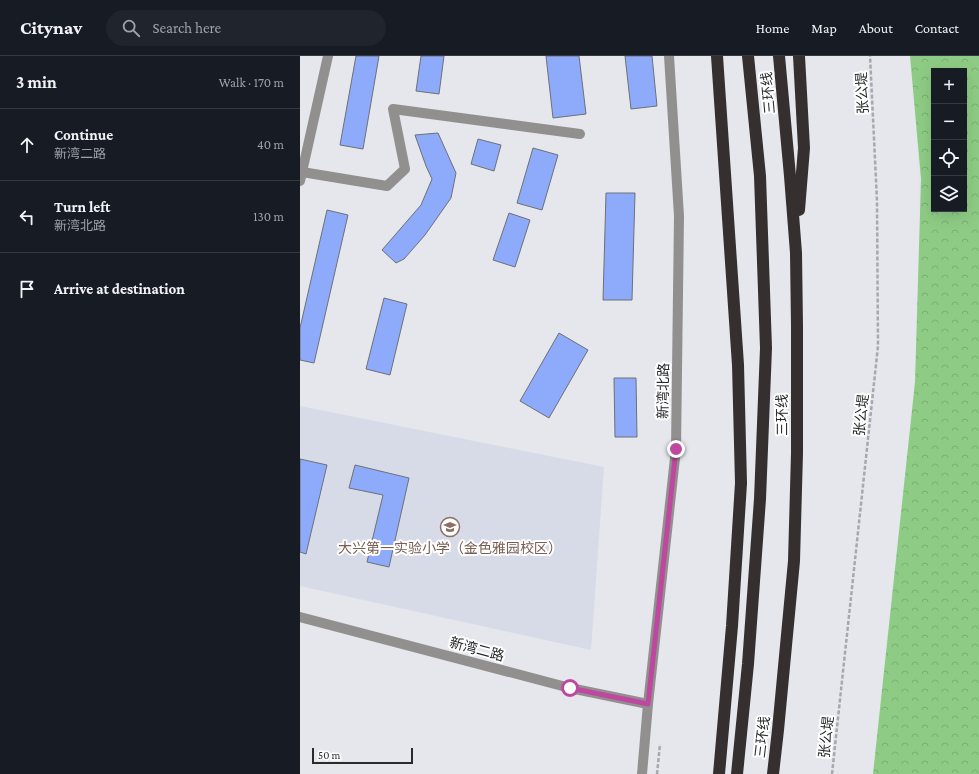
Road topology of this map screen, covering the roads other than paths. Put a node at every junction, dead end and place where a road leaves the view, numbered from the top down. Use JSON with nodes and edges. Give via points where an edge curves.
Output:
{"nodes":[{"id":1,"x":328,"y":56,"type":"edge"},
{"id":2,"x":669,"y":56,"type":"edge"},
{"id":3,"x":717,"y":56,"type":"edge"},
{"id":4,"x":748,"y":56,"type":"edge"},
{"id":5,"x":779,"y":56,"type":"edge"},
{"id":6,"x":799,"y":56,"type":"edge"},
{"id":7,"x":580,"y":134,"type":"dead end"},
{"id":8,"x":301,"y":176,"type":"edge"},
{"id":9,"x":796,"y":253,"type":"junction"},
{"id":10,"x":300,"y":617,"type":"edge"},
{"id":11,"x":648,"y":704,"type":"junction"},
{"id":12,"x":642,"y":774,"type":"edge"},
{"id":13,"x":719,"y":774,"type":"edge"},
{"id":14,"x":737,"y":774,"type":"edge"},
{"id":15,"x":773,"y":774,"type":"edge"}],
"edges":[{"from":1,"to":8,"type":"street"},
{"from":2,"to":11,"type":"street","name":"新湾北路","via":[[679,216],[676,449]]},
{"from":3,"to":13,"type":"highway","via":[[738,365],[741,483]]},
{"from":4,"to":14,"type":"highway","name":"三环线","via":[[760,176],[766,340],[760,499]]},
{"from":5,"to":9,"type":"highway","name":"三环线"},
{"from":6,"to":9,"type":"highway","via":[[804,148]]},
{"from":7,"to":8,"type":"street","via":[[393,109],[406,169],[387,186]]},
{"from":9,"to":15,"type":"highway","name":"三环线","via":[[797,453],[794,561]]},
{"from":10,"to":11,"type":"street","name":"新湾二路","via":[[570,688]]},
{"from":11,"to":12,"type":"street","name":"新湾北路"}]}
